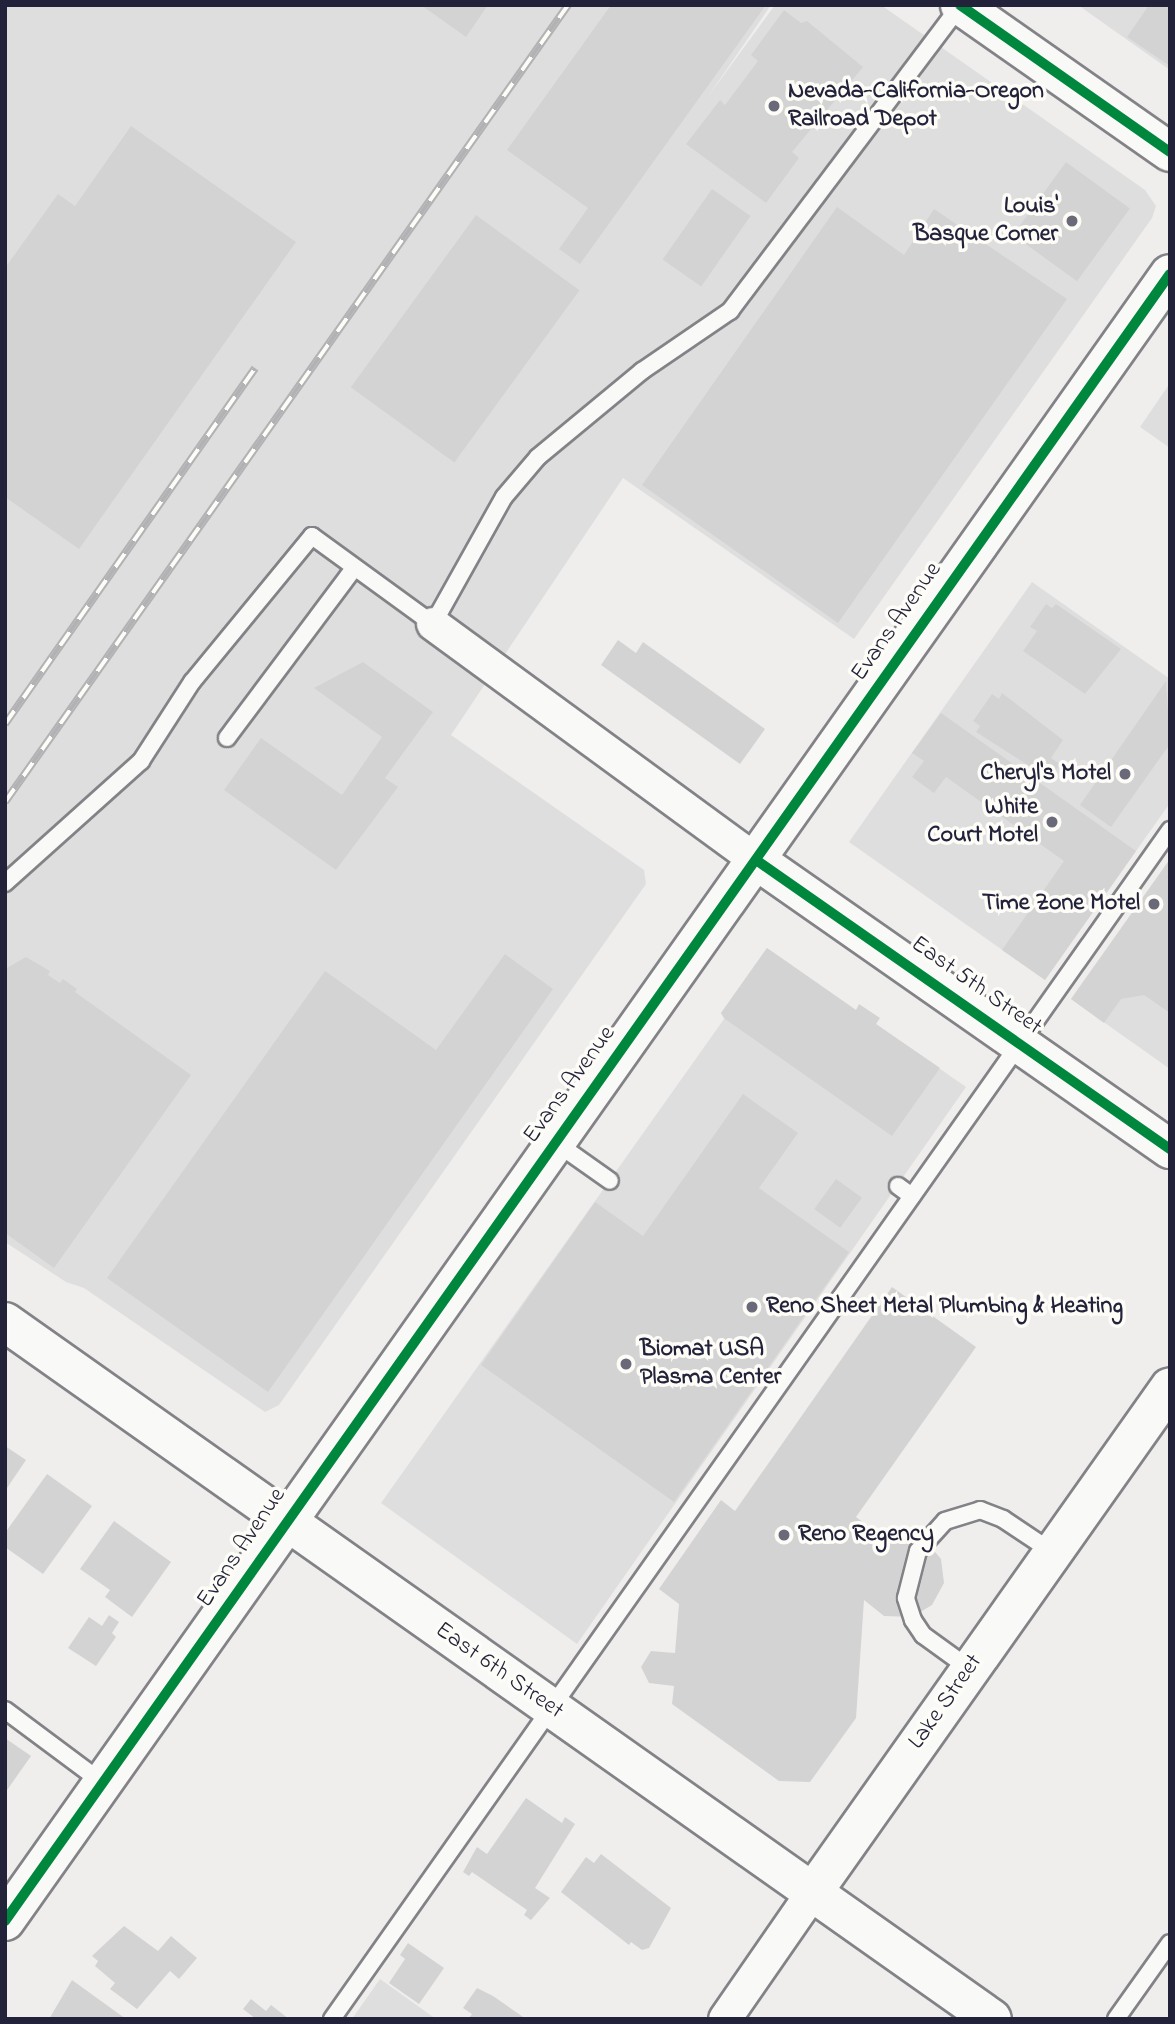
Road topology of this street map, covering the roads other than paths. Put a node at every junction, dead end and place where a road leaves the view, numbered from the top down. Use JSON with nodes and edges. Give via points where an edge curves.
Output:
{"nodes":[{"id":1,"x":961,"y":5,"type":"edge"},
{"id":2,"x":1170,"y":152,"type":"edge"},
{"id":3,"x":1170,"y":274,"type":"edge"},
{"id":4,"x":354,"y":568,"type":"junction"},
{"id":5,"x":433,"y":624,"type":"junction"},
{"id":6,"x":227,"y":738,"type":"dead end"},
{"id":7,"x":1170,"y":830,"type":"edge"},
{"id":8,"x":756,"y":860,"type":"junction"},
{"id":9,"x":5,"y":883,"type":"edge"},
{"id":10,"x":1020,"y":1042,"type":"junction"},
{"id":11,"x":555,"y":1142,"type":"junction"},
{"id":12,"x":1170,"y":1149,"type":"edge"},
{"id":13,"x":610,"y":1181,"type":"dead end"},
{"id":14,"x":898,"y":1186,"type":"dead end"},
{"id":15,"x":912,"y":1196,"type":"junction"},
{"id":16,"x":5,"y":1322,"type":"edge"},
{"id":17,"x":1170,"y":1387,"type":"edge"},
{"id":18,"x":285,"y":1520,"type":"junction"},
{"id":19,"x":1054,"y":1553,"type":"junction"},
{"id":20,"x":970,"y":1669,"type":"junction"},
{"id":21,"x":553,"y":1709,"type":"junction"},
{"id":22,"x":5,"y":1710,"type":"edge"},
{"id":23,"x":103,"y":1783,"type":"junction"},
{"id":24,"x":813,"y":1892,"type":"junction"},
{"id":25,"x":5,"y":1921,"type":"edge"},
{"id":26,"x":1170,"y":1943,"type":"edge"},
{"id":27,"x":332,"y":2019,"type":"edge"},
{"id":28,"x":725,"y":2019,"type":"edge"},
{"id":29,"x":992,"y":2019,"type":"edge"},
{"id":30,"x":1116,"y":2019,"type":"edge"}],
"edges":[{"from":1,"to":2,"type":"street"},
{"from":1,"to":5,"type":"lane","via":[[730,311],[642,371],[538,457],[504,497]]},
{"from":3,"to":8,"type":"street","name":"Evans Avenue"},
{"from":4,"to":5,"type":"lane"},
{"from":4,"to":6,"type":"lane"},
{"from":4,"to":9,"type":"lane","via":[[312,536],[192,682],[141,761]]},
{"from":5,"to":8,"type":"street","name":"East 5th Street"},
{"from":7,"to":10,"type":"lane"},
{"from":8,"to":10,"type":"street","name":"East 5th Street"},
{"from":8,"to":11,"type":"street","name":"Evans Avenue"},
{"from":10,"to":12,"type":"street","name":"East 5th Street"},
{"from":10,"to":15,"type":"lane"},
{"from":11,"to":13,"type":"lane"},
{"from":11,"to":18,"type":"street","name":"Evans Avenue"},
{"from":14,"to":15,"type":"lane"},
{"from":15,"to":21,"type":"lane"},
{"from":16,"to":18,"type":"street","name":"East 6th Street"},
{"from":17,"to":19,"type":"street","name":"Lake Street"},
{"from":18,"to":21,"type":"street","name":"East 6th Street"},
{"from":18,"to":23,"type":"street","name":"Evans Avenue"},
{"from":19,"to":20,"type":"street","name":"Lake Street"},
{"from":19,"to":20,"type":"lane","via":[[980,1510],[953,1516],[918,1550],[906,1598],[923,1635]]},
{"from":20,"to":24,"type":"street","name":"Lake Street"},
{"from":21,"to":24,"type":"street","name":"East 6th Street"},
{"from":21,"to":27,"type":"lane"},
{"from":22,"to":23,"type":"lane"},
{"from":23,"to":25,"type":"street","name":"Evans Avenue"},
{"from":24,"to":28,"type":"street","name":"Lake Street"},
{"from":24,"to":29,"type":"street","name":"East 6th Street"},
{"from":26,"to":30,"type":"lane"}]}
